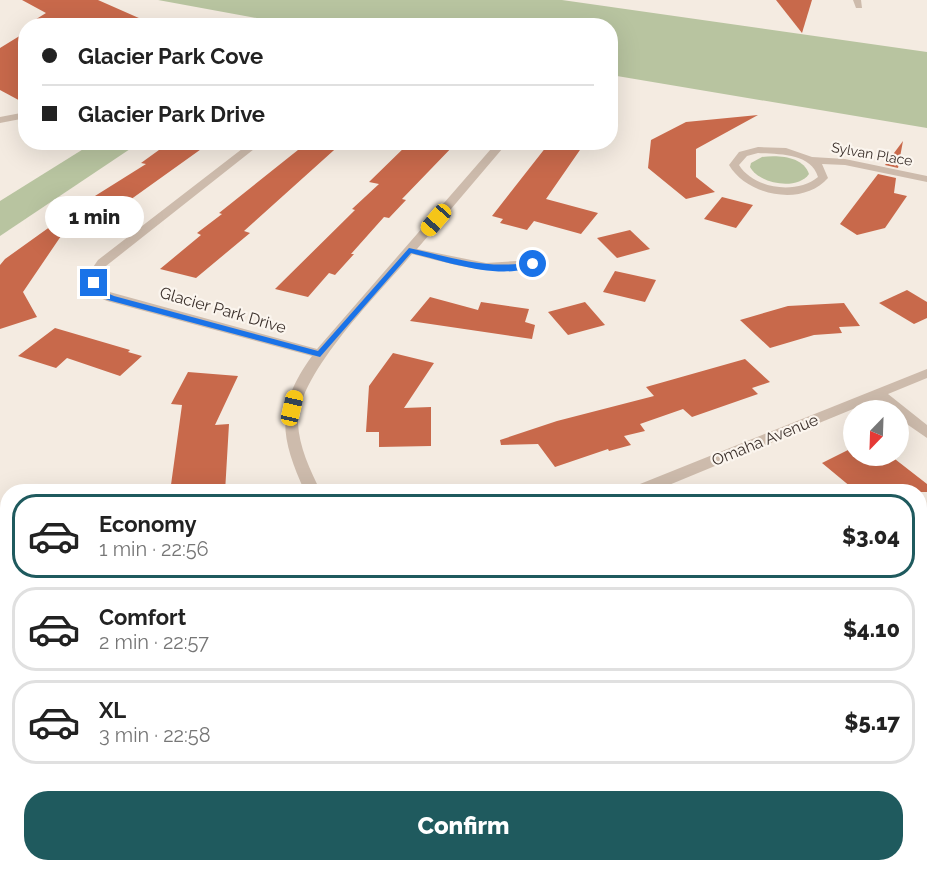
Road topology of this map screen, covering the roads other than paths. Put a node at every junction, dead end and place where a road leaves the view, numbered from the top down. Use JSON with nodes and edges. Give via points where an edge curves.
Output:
{"nodes":[{"id":1,"x":18,"y":117,"type":"edge"},
{"id":2,"x":0,"y":120,"type":"edge"},
{"id":3,"x":248,"y":150,"type":"edge"},
{"id":4,"x":496,"y":150,"type":"edge"},
{"id":5,"x":811,"y":160,"type":"junction"},
{"id":6,"x":927,"y":179,"type":"edge"},
{"id":7,"x":409,"y":250,"type":"junction"},
{"id":8,"x":533,"y":264,"type":"dead end"},
{"id":9,"x":320,"y":354,"type":"junction"},
{"id":10,"x":927,"y":374,"type":"edge"},
{"id":11,"x":879,"y":395,"type":"junction"},
{"id":12,"x":927,"y":433,"type":"edge"},
{"id":13,"x":309,"y":484,"type":"edge"},
{"id":14,"x":656,"y":484,"type":"edge"}],
"edges":[{"from":1,"to":2,"type":"street"},
{"from":3,"to":9,"type":"street","name":"Glacier Park Drive","via":[[102,263],[93,278],[96,289],[111,298]]},
{"from":4,"to":7,"type":"street"},
{"from":5,"to":5,"type":"street","name":"Sylvan Place","via":[[786,151],[758,150],[743,154],[734,165],[739,174],[758,186],[799,190],[817,185],[823,178],[820,167]]},
{"from":5,"to":6,"type":"street","name":"Sylvan Place","via":[[845,162]]},
{"from":7,"to":8,"type":"street","via":[[484,268]]},
{"from":7,"to":9,"type":"street"},
{"from":9,"to":13,"type":"street","via":[[300,380],[291,418],[296,457]]},
{"from":10,"to":11,"type":"street","name":"Omaha Avenue"},
{"from":11,"to":12,"type":"street"},
{"from":11,"to":14,"type":"street","name":"Omaha Avenue"}]}
